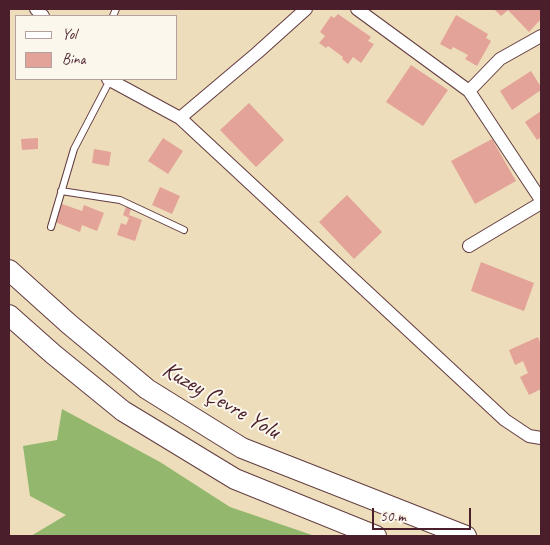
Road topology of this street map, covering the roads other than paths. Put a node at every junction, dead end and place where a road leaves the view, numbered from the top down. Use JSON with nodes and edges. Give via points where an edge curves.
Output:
{"nodes":[{"id":1,"x":306,"y":9,"type":"edge"},
{"id":2,"x":357,"y":9,"type":"edge"},
{"id":3,"x":541,"y":36,"type":"edge"},
{"id":4,"x":109,"y":80,"type":"edge"},
{"id":5,"x":469,"y":91,"type":"junction"},
{"id":6,"x":180,"y":118,"type":"junction"},
{"id":7,"x":61,"y":191,"type":"junction"},
{"id":8,"x":541,"y":202,"type":"edge"},
{"id":9,"x":51,"y":227,"type":"dead end"},
{"id":10,"x":184,"y":230,"type":"dead end"},
{"id":11,"x":469,"y":246,"type":"dead end"},
{"id":12,"x":9,"y":270,"type":"edge"},
{"id":13,"x":9,"y":315,"type":"edge"},
{"id":14,"x":541,"y":438,"type":"edge"},
{"id":15,"x":376,"y":536,"type":"edge"},
{"id":16,"x":466,"y":536,"type":"edge"}],
"edges":[{"from":1,"to":6,"type":"street"},
{"from":2,"to":5,"type":"street"},
{"from":3,"to":5,"type":"street","via":[[500,59]]},
{"from":4,"to":6,"type":"street"},
{"from":4,"to":7,"type":"lane","via":[[74,149]]},
{"from":5,"to":8,"type":"street"},
{"from":6,"to":14,"type":"street","via":[[505,420],[529,436]]},
{"from":7,"to":9,"type":"lane"},
{"from":7,"to":10,"type":"lane","via":[[120,200]]},
{"from":8,"to":11,"type":"street"},
{"from":12,"to":16,"type":"main road","name":"Kuzey Çevre Yolu","via":[[147,389],[242,448]]},
{"from":13,"to":15,"type":"main road","via":[[123,411],[235,479]]}]}
